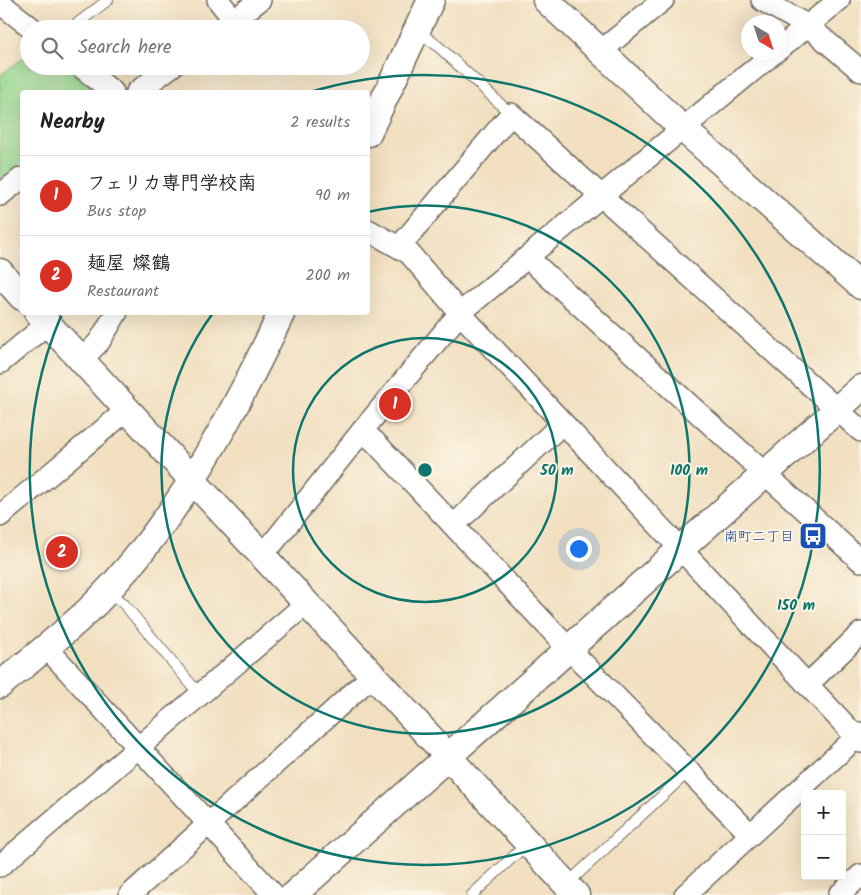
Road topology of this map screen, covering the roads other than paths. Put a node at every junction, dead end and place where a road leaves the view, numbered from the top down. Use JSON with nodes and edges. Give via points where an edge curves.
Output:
{"nodes":[{"id":1,"x":108,"y":0,"type":"edge"},
{"id":2,"x":218,"y":0,"type":"edge"},
{"id":3,"x":260,"y":0,"type":"edge"},
{"id":4,"x":431,"y":0,"type":"edge"},
{"id":5,"x":546,"y":0,"type":"edge"},
{"id":6,"x":664,"y":0,"type":"edge"},
{"id":7,"x":762,"y":0,"type":"edge"},
{"id":8,"x":839,"y":0,"type":"edge"},
{"id":9,"x":0,"y":3,"type":"edge"},
{"id":10,"x":22,"y":20,"type":"edge"},
{"id":11,"x":82,"y":20,"type":"edge"},
{"id":12,"x":226,"y":20,"type":"edge"},
{"id":13,"x":233,"y":20,"type":"edge"},
{"id":14,"x":808,"y":26,"type":"junction"},
{"id":15,"x":417,"y":30,"type":"junction"},
{"id":16,"x":786,"y":44,"type":"edge"},
{"id":17,"x":601,"y":51,"type":"junction"},
{"id":18,"x":765,"y":60,"type":"edge"},
{"id":19,"x":861,"y":71,"type":"edge"},
{"id":20,"x":91,"y":75,"type":"edge"},
{"id":21,"x":160,"y":75,"type":"edge"},
{"id":22,"x":110,"y":90,"type":"edge"},
{"id":23,"x":140,"y":90,"type":"edge"},
{"id":24,"x":511,"y":114,"type":"junction"},
{"id":25,"x":682,"y":128,"type":"junction"},
{"id":26,"x":370,"y":129,"type":"edge"},
{"id":27,"x":20,"y":180,"type":"edge"},
{"id":28,"x":0,"y":196,"type":"edge"},
{"id":29,"x":600,"y":196,"type":"junction"},
{"id":30,"x":370,"y":231,"type":"edge"},
{"id":31,"x":400,"y":246,"type":"junction"},
{"id":32,"x":528,"y":258,"type":"junction"},
{"id":33,"x":0,"y":272,"type":"edge"},
{"id":34,"x":861,"y":286,"type":"edge"},
{"id":35,"x":20,"y":294,"type":"edge"},
{"id":36,"x":460,"y":313,"type":"junction"},
{"id":37,"x":115,"y":315,"type":"edge"},
{"id":38,"x":281,"y":315,"type":"edge"},
{"id":39,"x":42,"y":318,"type":"edge"},
{"id":40,"x":80,"y":360,"type":"junction"},
{"id":41,"x":0,"y":363,"type":"edge"},
{"id":42,"x":861,"y":388,"type":"edge"},
{"id":43,"x":837,"y":409,"type":"junction"},
{"id":44,"x":128,"y":410,"type":"junction"},
{"id":45,"x":563,"y":423,"type":"junction"},
{"id":46,"x":362,"y":431,"type":"junction"},
{"id":47,"x":861,"y":431,"type":"edge"},
{"id":48,"x":766,"y":473,"type":"junction"},
{"id":49,"x":192,"y":478,"type":"junction"},
{"id":50,"x":0,"y":516,"type":"edge"},
{"id":51,"x":454,"y":526,"type":"junction"},
{"id":52,"x":680,"y":549,"type":"junction"},
{"id":53,"x":261,"y":553,"type":"junction"},
{"id":54,"x":861,"y":561,"type":"edge"},
{"id":55,"x":107,"y":591,"type":"junction"},
{"id":56,"x":307,"y":602,"type":"junction"},
{"id":57,"x":861,"y":633,"type":"edge"},
{"id":58,"x":46,"y":647,"type":"junction"},
{"id":59,"x":569,"y":649,"type":"junction"},
{"id":60,"x":374,"y":675,"type":"junction"},
{"id":61,"x":0,"y":685,"type":"edge"},
{"id":62,"x":807,"y":685,"type":"junction"},
{"id":63,"x":200,"y":695,"type":"junction"},
{"id":64,"x":860,"y":737,"type":"edge"},
{"id":65,"x":138,"y":748,"type":"junction"},
{"id":66,"x":448,"y":756,"type":"junction"},
{"id":67,"x":689,"y":771,"type":"junction"},
{"id":68,"x":209,"y":825,"type":"junction"},
{"id":69,"x":750,"y":834,"type":"junction"},
{"id":70,"x":528,"y":843,"type":"junction"},
{"id":71,"x":0,"y":866,"type":"edge"},
{"id":72,"x":571,"y":890,"type":"edge"},
{"id":73,"x":130,"y":895,"type":"edge"},
{"id":74,"x":274,"y":895,"type":"edge"},
{"id":75,"x":293,"y":895,"type":"edge"},
{"id":76,"x":472,"y":895,"type":"edge"},
{"id":77,"x":685,"y":895,"type":"edge"}],
"edges":[{"from":1,"to":11,"type":"lane"},
{"from":2,"to":12,"type":"street"},
{"from":3,"to":13,"type":"street"},
{"from":4,"to":15,"type":"street"},
{"from":5,"to":17,"type":"street"},
{"from":6,"to":17,"type":"street"},
{"from":7,"to":14,"type":"street"},
{"from":8,"to":14,"type":"street"},
{"from":9,"to":10,"type":"street"},
{"from":14,"to":16,"type":"street"},
{"from":14,"to":19,"type":"street"},
{"from":15,"to":24,"type":"lane"},
{"from":15,"to":26,"type":"street"},
{"from":17,"to":25,"type":"street"},
{"from":18,"to":25,"type":"street"},
{"from":20,"to":22,"type":"street"},
{"from":21,"to":23,"type":"street"},
{"from":24,"to":29,"type":"street"},
{"from":24,"to":31,"type":"street"},
{"from":25,"to":29,"type":"street"},
{"from":25,"to":34,"type":"street"},
{"from":27,"to":28,"type":"street"},
{"from":29,"to":32,"type":"street"},
{"from":29,"to":43,"type":"street"},
{"from":30,"to":31,"type":"street"},
{"from":31,"to":36,"type":"street"},
{"from":32,"to":36,"type":"street"},
{"from":32,"to":48,"type":"street"},
{"from":33,"to":35,"type":"street"},
{"from":36,"to":45,"type":"street"},
{"from":36,"to":46,"type":"street"},
{"from":37,"to":40,"type":"street","via":[[99,342]]},
{"from":38,"to":49,"type":"street","via":[[243,391]]},
{"from":39,"to":40,"type":"street"},
{"from":39,"to":41,"type":"street"},
{"from":40,"to":44,"type":"street"},
{"from":42,"to":43,"type":"street"},
{"from":43,"to":47,"type":"street"},
{"from":43,"to":48,"type":"street"},
{"from":44,"to":49,"type":"street"},
{"from":44,"to":50,"type":"street"},
{"from":45,"to":51,"type":"street"},
{"from":45,"to":52,"type":"street"},
{"from":46,"to":51,"type":"street"},
{"from":46,"to":53,"type":"street","via":[[273,543]]},
{"from":48,"to":52,"type":"street"},
{"from":48,"to":54,"type":"street"},
{"from":49,"to":53,"type":"street"},
{"from":49,"to":55,"type":"street","via":[[143,549]]},
{"from":51,"to":59,"type":"street"},
{"from":52,"to":59,"type":"street"},
{"from":52,"to":62,"type":"street"},
{"from":53,"to":56,"type":"street"},
{"from":55,"to":58,"type":"street"},
{"from":55,"to":63,"type":"lane","via":[[123,604]]},
{"from":56,"to":60,"type":"street"},
{"from":56,"to":63,"type":"street"},
{"from":57,"to":62,"type":"street"},
{"from":58,"to":61,"type":"street"},
{"from":58,"to":65,"type":"street"},
{"from":59,"to":66,"type":"street"},
{"from":59,"to":67,"type":"street"},
{"from":60,"to":66,"type":"street"},
{"from":60,"to":68,"type":"street"},
{"from":62,"to":64,"type":"street"},
{"from":63,"to":65,"type":"street"},
{"from":64,"to":69,"type":"street"},
{"from":65,"to":68,"type":"street"},
{"from":65,"to":71,"type":"street"},
{"from":66,"to":70,"type":"street"},
{"from":66,"to":75,"type":"street"},
{"from":67,"to":69,"type":"street"},
{"from":67,"to":72,"type":"lane"},
{"from":68,"to":73,"type":"street"},
{"from":68,"to":74,"type":"street"},
{"from":69,"to":77,"type":"street"},
{"from":70,"to":72,"type":"street"},
{"from":70,"to":76,"type":"lane"}]}
